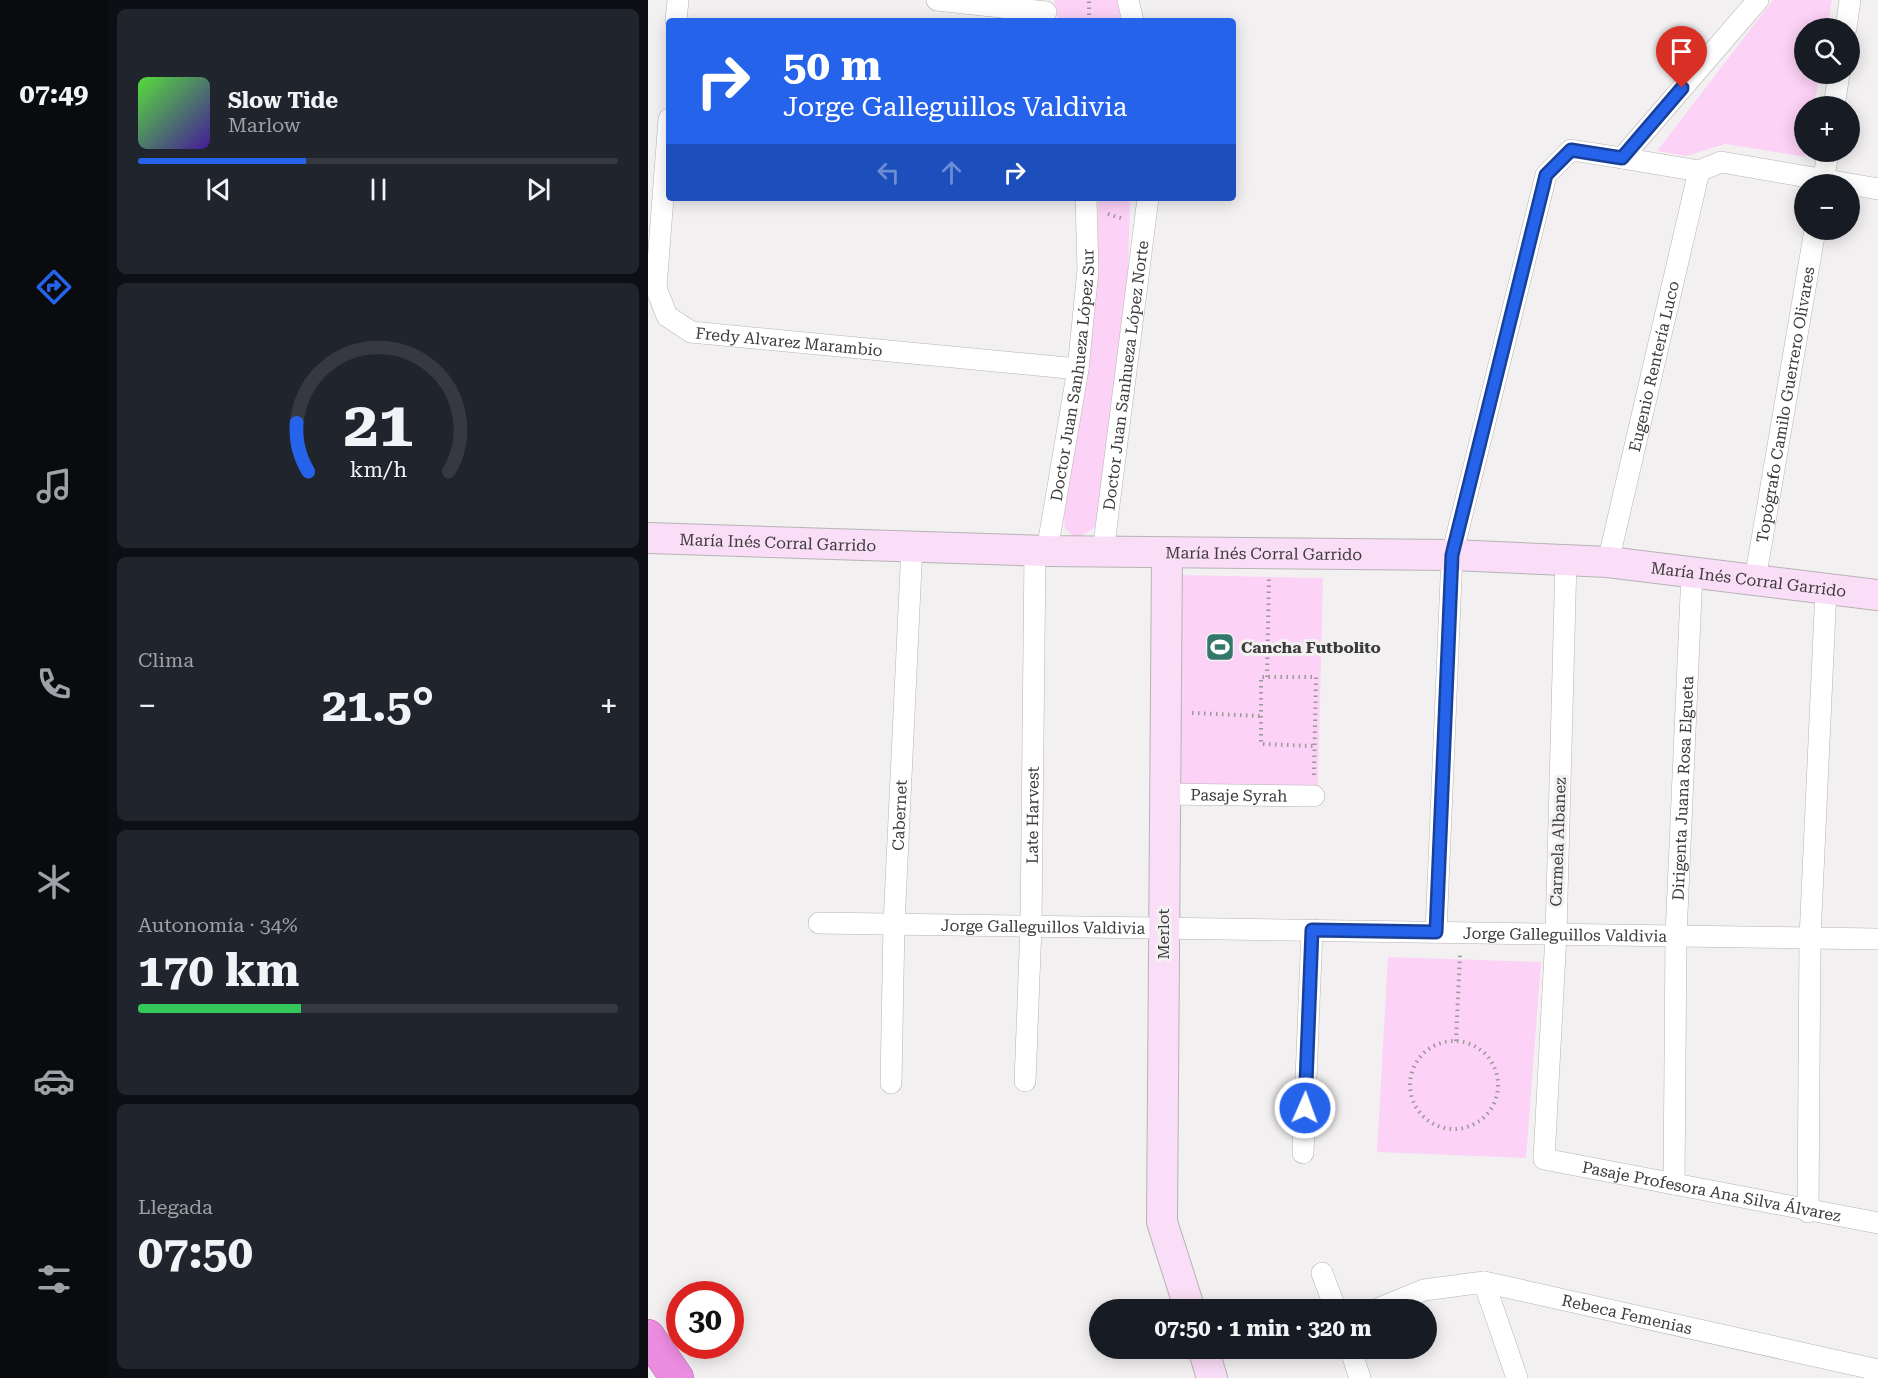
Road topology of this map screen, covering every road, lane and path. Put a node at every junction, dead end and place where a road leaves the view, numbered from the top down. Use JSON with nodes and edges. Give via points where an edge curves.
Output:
{"nodes":[{"id":1,"x":678,"y":0,"type":"edge"},
{"id":2,"x":937,"y":0,"type":"edge"},
{"id":3,"x":1089,"y":0,"type":"edge"},
{"id":4,"x":1128,"y":0,"type":"edge"},
{"id":5,"x":1758,"y":0,"type":"edge"},
{"id":6,"x":1850,"y":0,"type":"edge"},
{"id":7,"x":1046,"y":11,"type":"edge"},
{"id":8,"x":676,"y":18,"type":"edge"},
{"id":9,"x":1089,"y":18,"type":"edge"},
{"id":10,"x":1132,"y":18,"type":"edge"},
{"id":11,"x":1847,"y":18,"type":"edge"},
{"id":12,"x":1622,"y":158,"type":"junction"},
{"id":13,"x":1700,"y":171,"type":"junction"},
{"id":14,"x":666,"y":176,"type":"edge"},
{"id":15,"x":1794,"y":176,"type":"edge"},
{"id":16,"x":1860,"y":187,"type":"edge"},
{"id":17,"x":1878,"y":189,"type":"edge"},
{"id":18,"x":1148,"y":201,"type":"edge"},
{"id":19,"x":1086,"y":203,"type":"edge"},
{"id":20,"x":1145,"y":224,"type":"junction"},
{"id":21,"x":1813,"y":240,"type":"edge"},
{"id":22,"x":1078,"y":369,"type":"junction"},
{"id":23,"x":648,"y":538,"type":"edge"},
{"id":24,"x":912,"y":546,"type":"junction"},
{"id":25,"x":1041,"y":551,"type":"junction"},
{"id":26,"x":1103,"y":552,"type":"junction"},
{"id":27,"x":1167,"y":554,"type":"junction"},
{"id":28,"x":1269,"y":554,"type":"junction"},
{"id":29,"x":1452,"y":555,"type":"junction"},
{"id":30,"x":1566,"y":560,"type":"junction"},
{"id":31,"x":1608,"y":562,"type":"junction"},
{"id":32,"x":1692,"y":572,"type":"junction"},
{"id":33,"x":1755,"y":580,"type":"junction"},
{"id":34,"x":1826,"y":589,"type":"junction"},
{"id":35,"x":1878,"y":595,"type":"edge"},
{"id":36,"x":1268,"y":677,"type":"junction"},
{"id":37,"x":1165,"y":712,"type":"junction"},
{"id":38,"x":1261,"y":716,"type":"junction"},
{"id":39,"x":1315,"y":746,"type":"junction"},
{"id":40,"x":1164,"y":794,"type":"junction"},
{"id":41,"x":1314,"y":796,"type":"joint"},
{"id":42,"x":819,"y":923,"type":"dead end"},
{"id":43,"x":894,"y":924,"type":"junction"},
{"id":44,"x":1031,"y":926,"type":"junction"},
{"id":45,"x":1163,"y":928,"type":"junction"},
{"id":46,"x":1312,"y":930,"type":"junction"},
{"id":47,"x":1436,"y":932,"type":"junction"},
{"id":48,"x":1461,"y":933,"type":"junction"},
{"id":49,"x":1556,"y":934,"type":"junction"},
{"id":50,"x":1676,"y":936,"type":"junction"},
{"id":51,"x":1810,"y":938,"type":"junction"},
{"id":52,"x":1878,"y":939,"type":"edge"},
{"id":53,"x":1456,"y":1041,"type":"junction"},
{"id":54,"x":1025,"y":1081,"type":"dead end"},
{"id":55,"x":891,"y":1083,"type":"dead end"},
{"id":56,"x":1303,"y":1153,"type":"dead end"},
{"id":57,"x":1544,"y":1160,"type":"joint"},
{"id":58,"x":1674,"y":1184,"type":"junction"},
{"id":59,"x":1808,"y":1212,"type":"junction"},
{"id":60,"x":1878,"y":1223,"type":"edge"},
{"id":61,"x":1322,"y":1273,"type":"dead end"},
{"id":62,"x":1484,"y":1282,"type":"junction"},
{"id":63,"x":1186,"y":1299,"type":"edge"},
{"id":64,"x":1332,"y":1299,"type":"edge"},
{"id":65,"x":1402,"y":1299,"type":"edge"},
{"id":66,"x":648,"y":1336,"type":"edge"},
{"id":67,"x":1206,"y":1359,"type":"edge"},
{"id":68,"x":1354,"y":1359,"type":"edge"},
{"id":69,"x":1878,"y":1370,"type":"edge"},
{"id":70,"x":677,"y":1378,"type":"edge"},
{"id":71,"x":1212,"y":1378,"type":"edge"},
{"id":72,"x":1360,"y":1378,"type":"edge"},
{"id":73,"x":1517,"y":1378,"type":"edge"}],
"edges":[{"from":1,"to":8,"type":"street"},
{"from":2,"to":7,"type":"street"},
{"from":3,"to":9,"type":"path"},
{"from":4,"to":10,"type":"street"},
{"from":5,"to":12,"type":"street"},
{"from":6,"to":11,"type":"street"},
{"from":12,"to":13,"type":"street"},
{"from":12,"to":29,"type":"street","via":[[1571,150],[1546,175]]},
{"from":13,"to":15,"type":"street","via":[[1721,162]]},
{"from":13,"to":31,"type":"street","name":"Eugenio Rentería Luco"},
{"from":14,"to":22,"type":"street","name":"Fredy Alvarez Marambio","via":[[656,288],[667,316],[691,332]]},
{"from":16,"to":17,"type":"street"},
{"from":18,"to":20,"type":"street","name":"Doctor Juan Sanhueza López Norte"},
{"from":19,"to":20,"type":"path"},
{"from":19,"to":22,"type":"street","name":"Doctor Juan Sanhueza López Sur","via":[[1088,270]]},
{"from":20,"to":26,"type":"street","name":"Doctor Juan Sanhueza López Norte"},
{"from":21,"to":33,"type":"street","name":"Topógrafo Camilo Guerrero Olivares"},
{"from":22,"to":25,"type":"street","name":"Doctor Juan Sanhueza López Sur"},
{"from":23,"to":24,"type":"street","name":"María Inés Corral Garrido"},
{"from":24,"to":25,"type":"street","name":"María Inés Corral Garrido"},
{"from":24,"to":43,"type":"street","name":"Cabernet"},
{"from":25,"to":26,"type":"street","name":"María Inés Corral Garrido"},
{"from":25,"to":44,"type":"street","name":"Late Harvest"},
{"from":26,"to":27,"type":"street","name":"María Inés Corral Garrido"},
{"from":27,"to":28,"type":"street","name":"María Inés Corral Garrido"},
{"from":27,"to":37,"type":"street","name":"Merlot"},
{"from":28,"to":29,"type":"street","name":"María Inés Corral Garrido"},
{"from":28,"to":36,"type":"path"},
{"from":29,"to":30,"type":"street","name":"María Inés Corral Garrido"},
{"from":29,"to":47,"type":"street"},
{"from":30,"to":31,"type":"street","name":"María Inés Corral Garrido"},
{"from":30,"to":49,"type":"street","name":"Carmela Albanez"},
{"from":31,"to":32,"type":"street","name":"María Inés Corral Garrido"},
{"from":32,"to":33,"type":"street","name":"María Inés Corral Garrido"},
{"from":32,"to":50,"type":"street","name":"Dirigenta Juana Rosa Elgueta"},
{"from":33,"to":34,"type":"street","name":"María Inés Corral Garrido"},
{"from":34,"to":35,"type":"street","name":"María Inés Corral Garrido"},
{"from":34,"to":51,"type":"street"},
{"from":36,"to":38,"type":"path","via":[[1261,677]]},
{"from":36,"to":39,"type":"path","via":[[1316,677]]},
{"from":37,"to":38,"type":"path"},
{"from":37,"to":40,"type":"street","name":"Merlot"},
{"from":38,"to":39,"type":"path","via":[[1261,744]]},
{"from":39,"to":41,"type":"path"},
{"from":40,"to":41,"type":"street","name":"Pasaje Syrah"},
{"from":40,"to":45,"type":"street","name":"Merlot"},
{"from":42,"to":43,"type":"street","name":"Jorge Galleguillos Valdivia"},
{"from":43,"to":44,"type":"street","name":"Jorge Galleguillos Valdivia"},
{"from":43,"to":55,"type":"street","name":"Cabernet"},
{"from":44,"to":45,"type":"street","name":"Jorge Galleguillos Valdivia"},
{"from":44,"to":54,"type":"street","name":"Late Harvest"},
{"from":45,"to":46,"type":"street","name":"Jorge Galleguillos Valdivia"},
{"from":45,"to":63,"type":"street","name":"Merlot","via":[[1162,1222]]},
{"from":46,"to":47,"type":"street","name":"Jorge Galleguillos Valdivia"},
{"from":46,"to":56,"type":"street"},
{"from":47,"to":48,"type":"street","name":"Jorge Galleguillos Valdivia"},
{"from":48,"to":49,"type":"street","name":"Jorge Galleguillos Valdivia"},
{"from":48,"to":53,"type":"path"},
{"from":49,"to":50,"type":"street","name":"Jorge Galleguillos Valdivia"},
{"from":49,"to":57,"type":"street","name":"Carmela Albanez"},
{"from":50,"to":51,"type":"street","name":"Jorge Galleguillos Valdivia"},
{"from":50,"to":58,"type":"street","name":"Dirigenta Juana Rosa Elgueta"},
{"from":51,"to":52,"type":"street","name":"Jorge Galleguillos Valdivia"},
{"from":51,"to":59,"type":"street"},
{"from":53,"to":53,"type":"path","via":[[1476,1047],[1491,1062],[1498,1089],[1485,1116],[1459,1129],[1431,1123],[1420,1113],[1410,1086],[1419,1058],[1442,1043]]},
{"from":57,"to":58,"type":"street","name":"Pasaje Profesora Ana Silva Álvarez"},
{"from":58,"to":59,"type":"street","name":"Pasaje Profesora Ana Silva Álvarez"},
{"from":59,"to":60,"type":"street","name":"Pasaje Profesora Ana Silva Álvarez"},
{"from":61,"to":64,"type":"street"},
{"from":62,"to":65,"type":"street","name":"Rebeca Femenias","via":[[1424,1290]]},
{"from":62,"to":69,"type":"street","name":"Rebeca Femenias"},
{"from":62,"to":73,"type":"street"},
{"from":66,"to":70,"type":"highway"},
{"from":67,"to":71,"type":"street"},
{"from":68,"to":72,"type":"street"}]}
